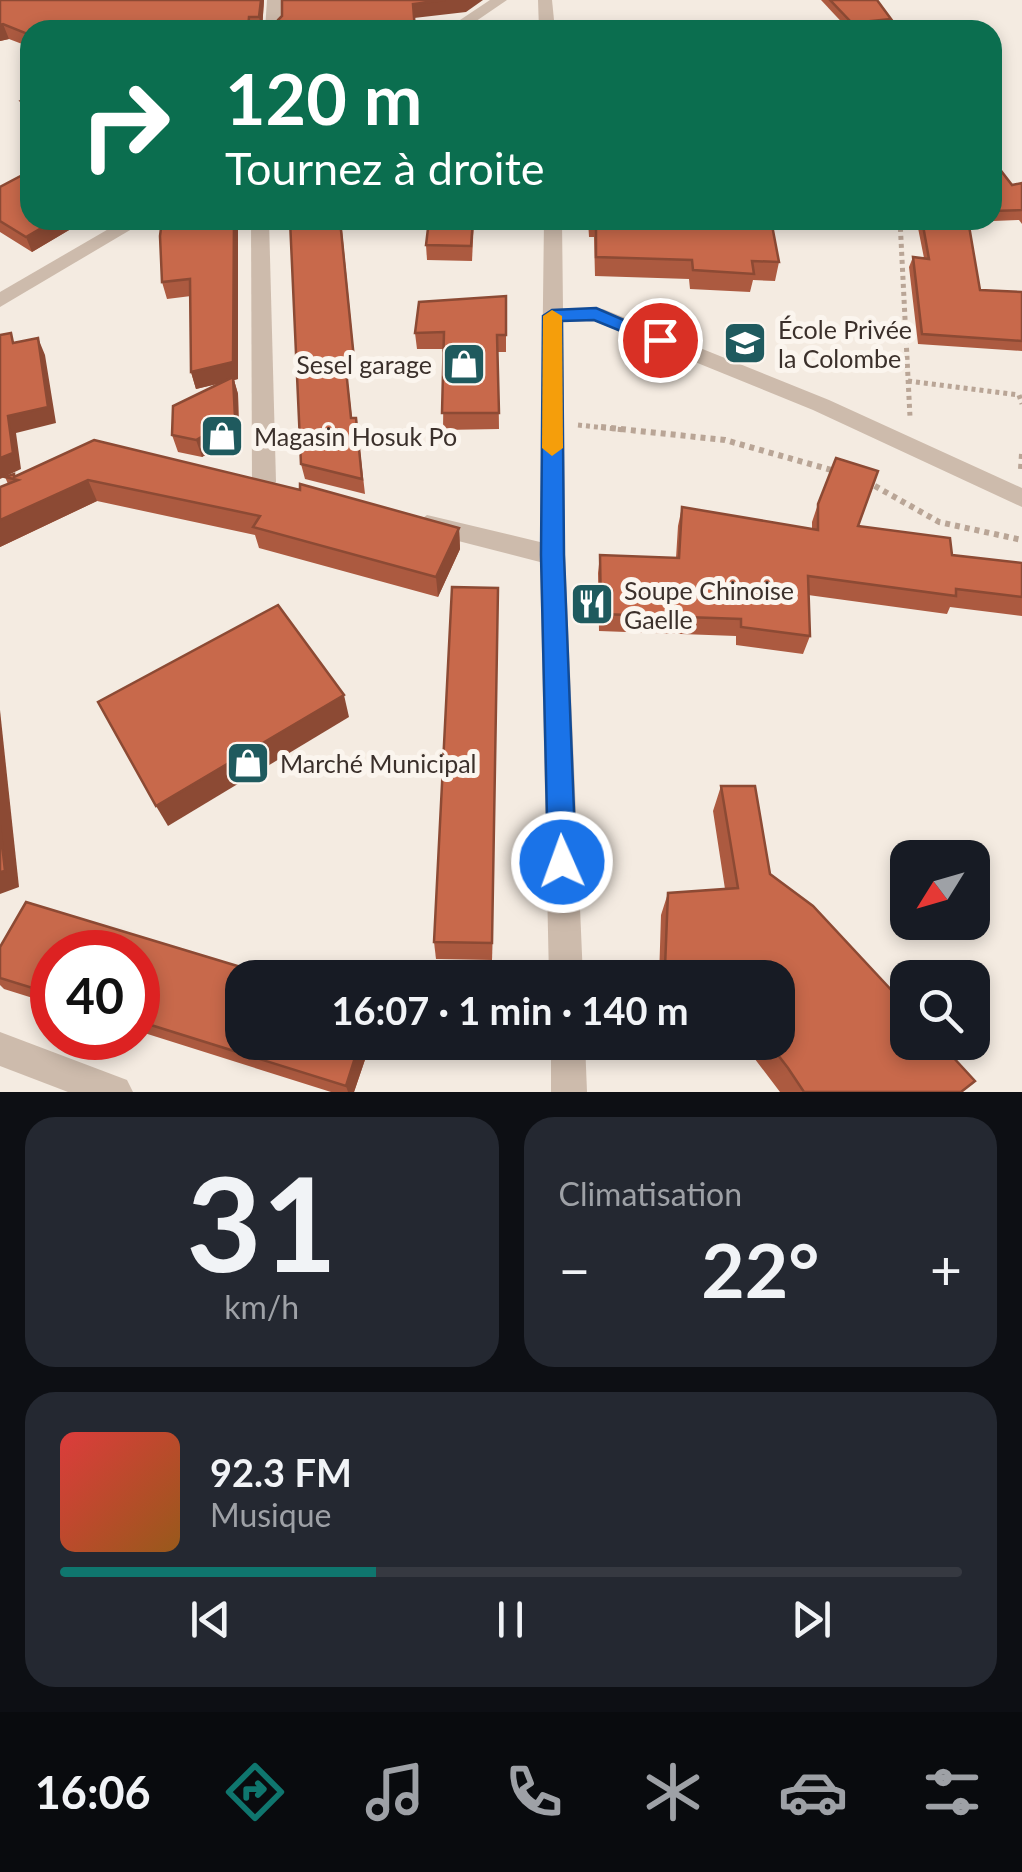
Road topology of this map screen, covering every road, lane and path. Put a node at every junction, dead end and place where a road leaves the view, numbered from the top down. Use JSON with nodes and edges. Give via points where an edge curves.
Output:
{"nodes":[{"id":1,"x":500,"y":0,"type":"edge"},
{"id":2,"x":468,"y":20,"type":"edge"},
{"id":3,"x":121,"y":230,"type":"edge"},
{"id":4,"x":260,"y":230,"type":"edge"},
{"id":5,"x":553,"y":230,"type":"edge"},
{"id":6,"x":900,"y":230,"type":"edge"},
{"id":7,"x":0,"y":301,"type":"edge"},
{"id":8,"x":552,"y":316,"type":"junction"},
{"id":9,"x":908,"y":382,"type":"junction"},
{"id":10,"x":1022,"y":404,"type":"edge"},
{"id":11,"x":552,"y":424,"type":"junction"},
{"id":12,"x":913,"y":448,"type":"junction"},
{"id":13,"x":264,"y":483,"type":"edge"},
{"id":14,"x":1022,"y":498,"type":"edge"},
{"id":15,"x":398,"y":516,"type":"edge"},
{"id":16,"x":1022,"y":540,"type":"edge"},
{"id":17,"x":552,"y":555,"type":"junction"},
{"id":18,"x":565,"y":960,"type":"edge"},
{"id":19,"x":3,"y":1057,"type":"edge"},
{"id":20,"x":569,"y":1060,"type":"edge"},
{"id":21,"x":115,"y":1092,"type":"edge"},
{"id":22,"x":570,"y":1092,"type":"edge"}],
"edges":[{"from":1,"to":2,"type":"street"},
{"from":3,"to":7,"type":"street"},
{"from":4,"to":13,"type":"street"},
{"from":5,"to":8,"type":"street"},
{"from":6,"to":9,"type":"path"},
{"from":8,"to":11,"type":"street"},
{"from":8,"to":12,"type":"street","via":[[596,314]]},
{"from":9,"to":10,"type":"path","via":[[1020,396]]},
{"from":9,"to":12,"type":"path"},
{"from":11,"to":16,"type":"path","via":[[725,440],[869,482],[939,522]]},
{"from":11,"to":17,"type":"street"},
{"from":12,"to":14,"type":"street"},
{"from":15,"to":17,"type":"street"},
{"from":17,"to":18,"type":"street"},
{"from":19,"to":21,"type":"street"},
{"from":20,"to":22,"type":"street"}]}
